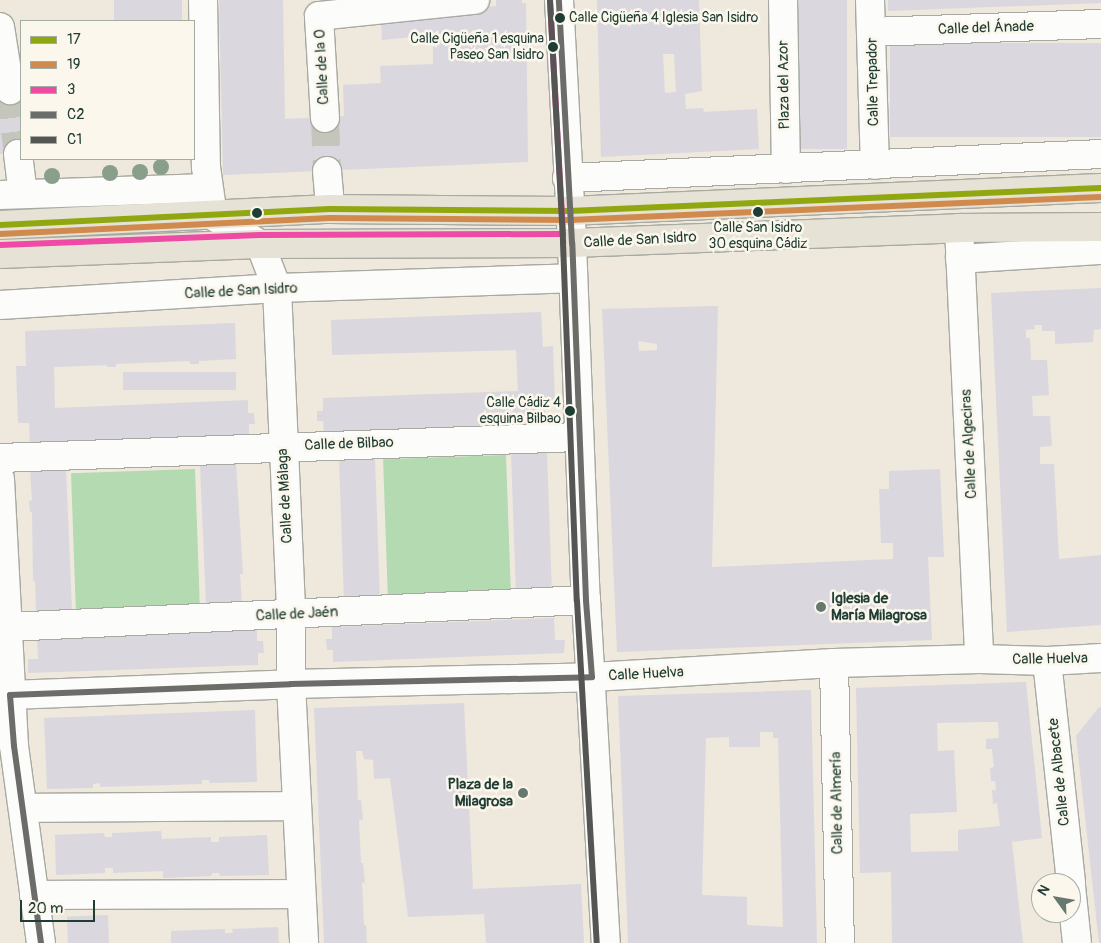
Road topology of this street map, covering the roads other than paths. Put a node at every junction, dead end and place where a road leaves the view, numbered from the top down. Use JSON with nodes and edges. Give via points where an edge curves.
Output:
{"nodes":[{"id":1,"x":203,"y":0,"type":"edge"},
{"id":2,"x":475,"y":0,"type":"edge"},
{"id":3,"x":559,"y":0,"type":"edge"},
{"id":4,"x":783,"y":0,"type":"edge"},
{"id":5,"x":870,"y":0,"type":"edge"},
{"id":6,"x":318,"y":8,"type":"edge"},
{"id":7,"x":1101,"y":24,"type":"edge"},
{"id":8,"x":0,"y":27,"type":"edge"},
{"id":9,"x":872,"y":32,"type":"junction"},
{"id":10,"x":10,"y":90,"type":"tunnel mouth"},
{"id":11,"x":325,"y":118,"type":"tunnel mouth"},
{"id":12,"x":18,"y":154,"type":"dead end"},
{"id":13,"x":1101,"y":154,"type":"edge"},
{"id":14,"x":874,"y":165,"type":"junction"},
{"id":15,"x":786,"y":170,"type":"junction"},
{"id":16,"x":328,"y":171,"type":"tunnel mouth"},
{"id":17,"x":567,"y":178,"type":"junction"},
{"id":18,"x":208,"y":188,"type":"junction"},
{"id":19,"x":1101,"y":188,"type":"edge"},
{"id":20,"x":11,"y":194,"type":"edge"},
{"id":21,"x":330,"y":209,"type":"junction"},
{"id":22,"x":569,"y":211,"type":"junction"},
{"id":23,"x":213,"y":216,"type":"junction"},
{"id":24,"x":0,"y":225,"type":"edge"},
{"id":25,"x":1101,"y":227,"type":"edge"},
{"id":26,"x":959,"y":228,"type":"junction"},
{"id":27,"x":572,"y":242,"type":"junction"},
{"id":28,"x":260,"y":244,"type":"junction"},
{"id":29,"x":1101,"y":250,"type":"edge"},
{"id":30,"x":0,"y":254,"type":"edge"},
{"id":31,"x":960,"y":259,"type":"junction"},
{"id":32,"x":572,"y":278,"type":"junction"},
{"id":33,"x":277,"y":288,"type":"junction"},
{"id":34,"x":0,"y":304,"type":"edge"},
{"id":35,"x":579,"y":437,"type":"junction"},
{"id":36,"x":283,"y":446,"type":"junction"},
{"id":37,"x":0,"y":458,"type":"edge"},
{"id":38,"x":0,"y":479,"type":"edge"},
{"id":39,"x":586,"y":600,"type":"junction"},
{"id":40,"x":291,"y":615,"type":"junction"},
{"id":41,"x":7,"y":627,"type":"junction"},
{"id":42,"x":1101,"y":658,"type":"edge"},
{"id":43,"x":980,"y":659,"type":"junction"},
{"id":44,"x":1047,"y":661,"type":"junction"},
{"id":45,"x":834,"y":664,"type":"junction"},
{"id":46,"x":592,"y":677,"type":"junction"},
{"id":47,"x":291,"y":684,"type":"junction"},
{"id":48,"x":10,"y":695,"type":"junction"},
{"id":49,"x":7,"y":746,"type":"edge"},
{"id":50,"x":297,"y":806,"type":"junction"},
{"id":51,"x":23,"y":808,"type":"junction"},
{"id":52,"x":1070,"y":873,"type":"edge"},
{"id":53,"x":301,"y":894,"type":"junction"},
{"id":54,"x":34,"y":895,"type":"junction"},
{"id":55,"x":1075,"y":923,"type":"edge"},
{"id":56,"x":41,"y":943,"type":"edge"},
{"id":57,"x":304,"y":943,"type":"edge"},
{"id":58,"x":606,"y":943,"type":"edge"},
{"id":59,"x":840,"y":943,"type":"edge"},
{"id":60,"x":1077,"y":943,"type":"edge"}],
"edges":[{"from":1,"to":18,"type":"street"},
{"from":2,"to":6,"type":"street","name":"Calle de la O"},
{"from":3,"to":17,"type":"street"},
{"from":4,"to":15,"type":"street","name":"Plaza del Azor"},
{"from":5,"to":9,"type":"street","name":"Calle Trepador"},
{"from":6,"to":11,"type":"street","name":"Calle de la O"},
{"from":7,"to":9,"type":"street","name":"Calle del Ánade"},
{"from":8,"to":10,"type":"street"},
{"from":9,"to":14,"type":"street","name":"Calle Trepador"},
{"from":12,"to":20,"type":"street"},
{"from":13,"to":14,"type":"street"},
{"from":14,"to":15,"type":"street"},
{"from":15,"to":17,"type":"street"},
{"from":16,"to":21,"type":"street"},
{"from":17,"to":22,"type":"street"},
{"from":18,"to":20,"type":"street"},
{"from":18,"to":23,"type":"street"},
{"from":19,"to":22,"type":"main road"},
{"from":21,"to":22,"type":"main road"},
{"from":21,"to":23,"type":"main road"},
{"from":22,"to":27,"type":"street"},
{"from":23,"to":24,"type":"main road"},
{"from":23,"to":28,"type":"street"},
{"from":25,"to":26,"type":"main road","name":"Calle de San Isidro"},
{"from":26,"to":27,"type":"main road","name":"Calle de San Isidro"},
{"from":26,"to":31,"type":"street","name":"Calle de Algeciras"},
{"from":27,"to":28,"type":"main road","name":"Calle de San Isidro"},
{"from":27,"to":32,"type":"street"},
{"from":28,"to":30,"type":"main road","name":"Calle de San Isidro"},
{"from":28,"to":33,"type":"street","name":"Calle de Málaga"},
{"from":29,"to":31,"type":"street"},
{"from":31,"to":43,"type":"street","name":"Calle de Algeciras"},
{"from":32,"to":33,"type":"street","name":"Calle de San Isidro"},
{"from":32,"to":35,"type":"street"},
{"from":33,"to":34,"type":"street","name":"Calle de San Isidro"},
{"from":33,"to":36,"type":"street","name":"Calle de Málaga"},
{"from":35,"to":36,"type":"street","name":"Calle de Bilbao"},
{"from":35,"to":39,"type":"street"},
{"from":36,"to":37,"type":"street","name":"Calle de Bilbao"},
{"from":36,"to":40,"type":"street","name":"Calle de Málaga"},
{"from":38,"to":41,"type":"street"},
{"from":39,"to":40,"type":"street","name":"Calle de Jaén"},
{"from":39,"to":46,"type":"street"},
{"from":40,"to":41,"type":"street","name":"Calle de Jaén"},
{"from":40,"to":47,"type":"street","name":"Calle de Málaga"},
{"from":41,"to":48,"type":"street"},
{"from":42,"to":44,"type":"street","name":"Calle Huelva"},
{"from":43,"to":44,"type":"street","name":"Calle Huelva"},
{"from":43,"to":45,"type":"street","name":"Calle Huelva"},
{"from":44,"to":52,"type":"street","name":"Calle de Albacete"},
{"from":45,"to":46,"type":"street","name":"Calle Huelva"},
{"from":45,"to":59,"type":"street","name":"Calle de Almería"},
{"from":46,"to":47,"type":"street","name":"Calle Huelva"},
{"from":46,"to":58,"type":"street"},
{"from":47,"to":48,"type":"street","name":"Calle Huelva"},
{"from":47,"to":50,"type":"street","name":"Calle de Málaga"},
{"from":48,"to":49,"type":"street"},
{"from":49,"to":51,"type":"street"},
{"from":50,"to":51,"type":"street"},
{"from":50,"to":53,"type":"street","name":"Calle de Málaga"},
{"from":51,"to":54,"type":"street"},
{"from":53,"to":54,"type":"street"},
{"from":53,"to":57,"type":"street","name":"Calle de Málaga"},
{"from":54,"to":56,"type":"street"},
{"from":55,"to":60,"type":"street","name":"Calle de Albacete"}]}
